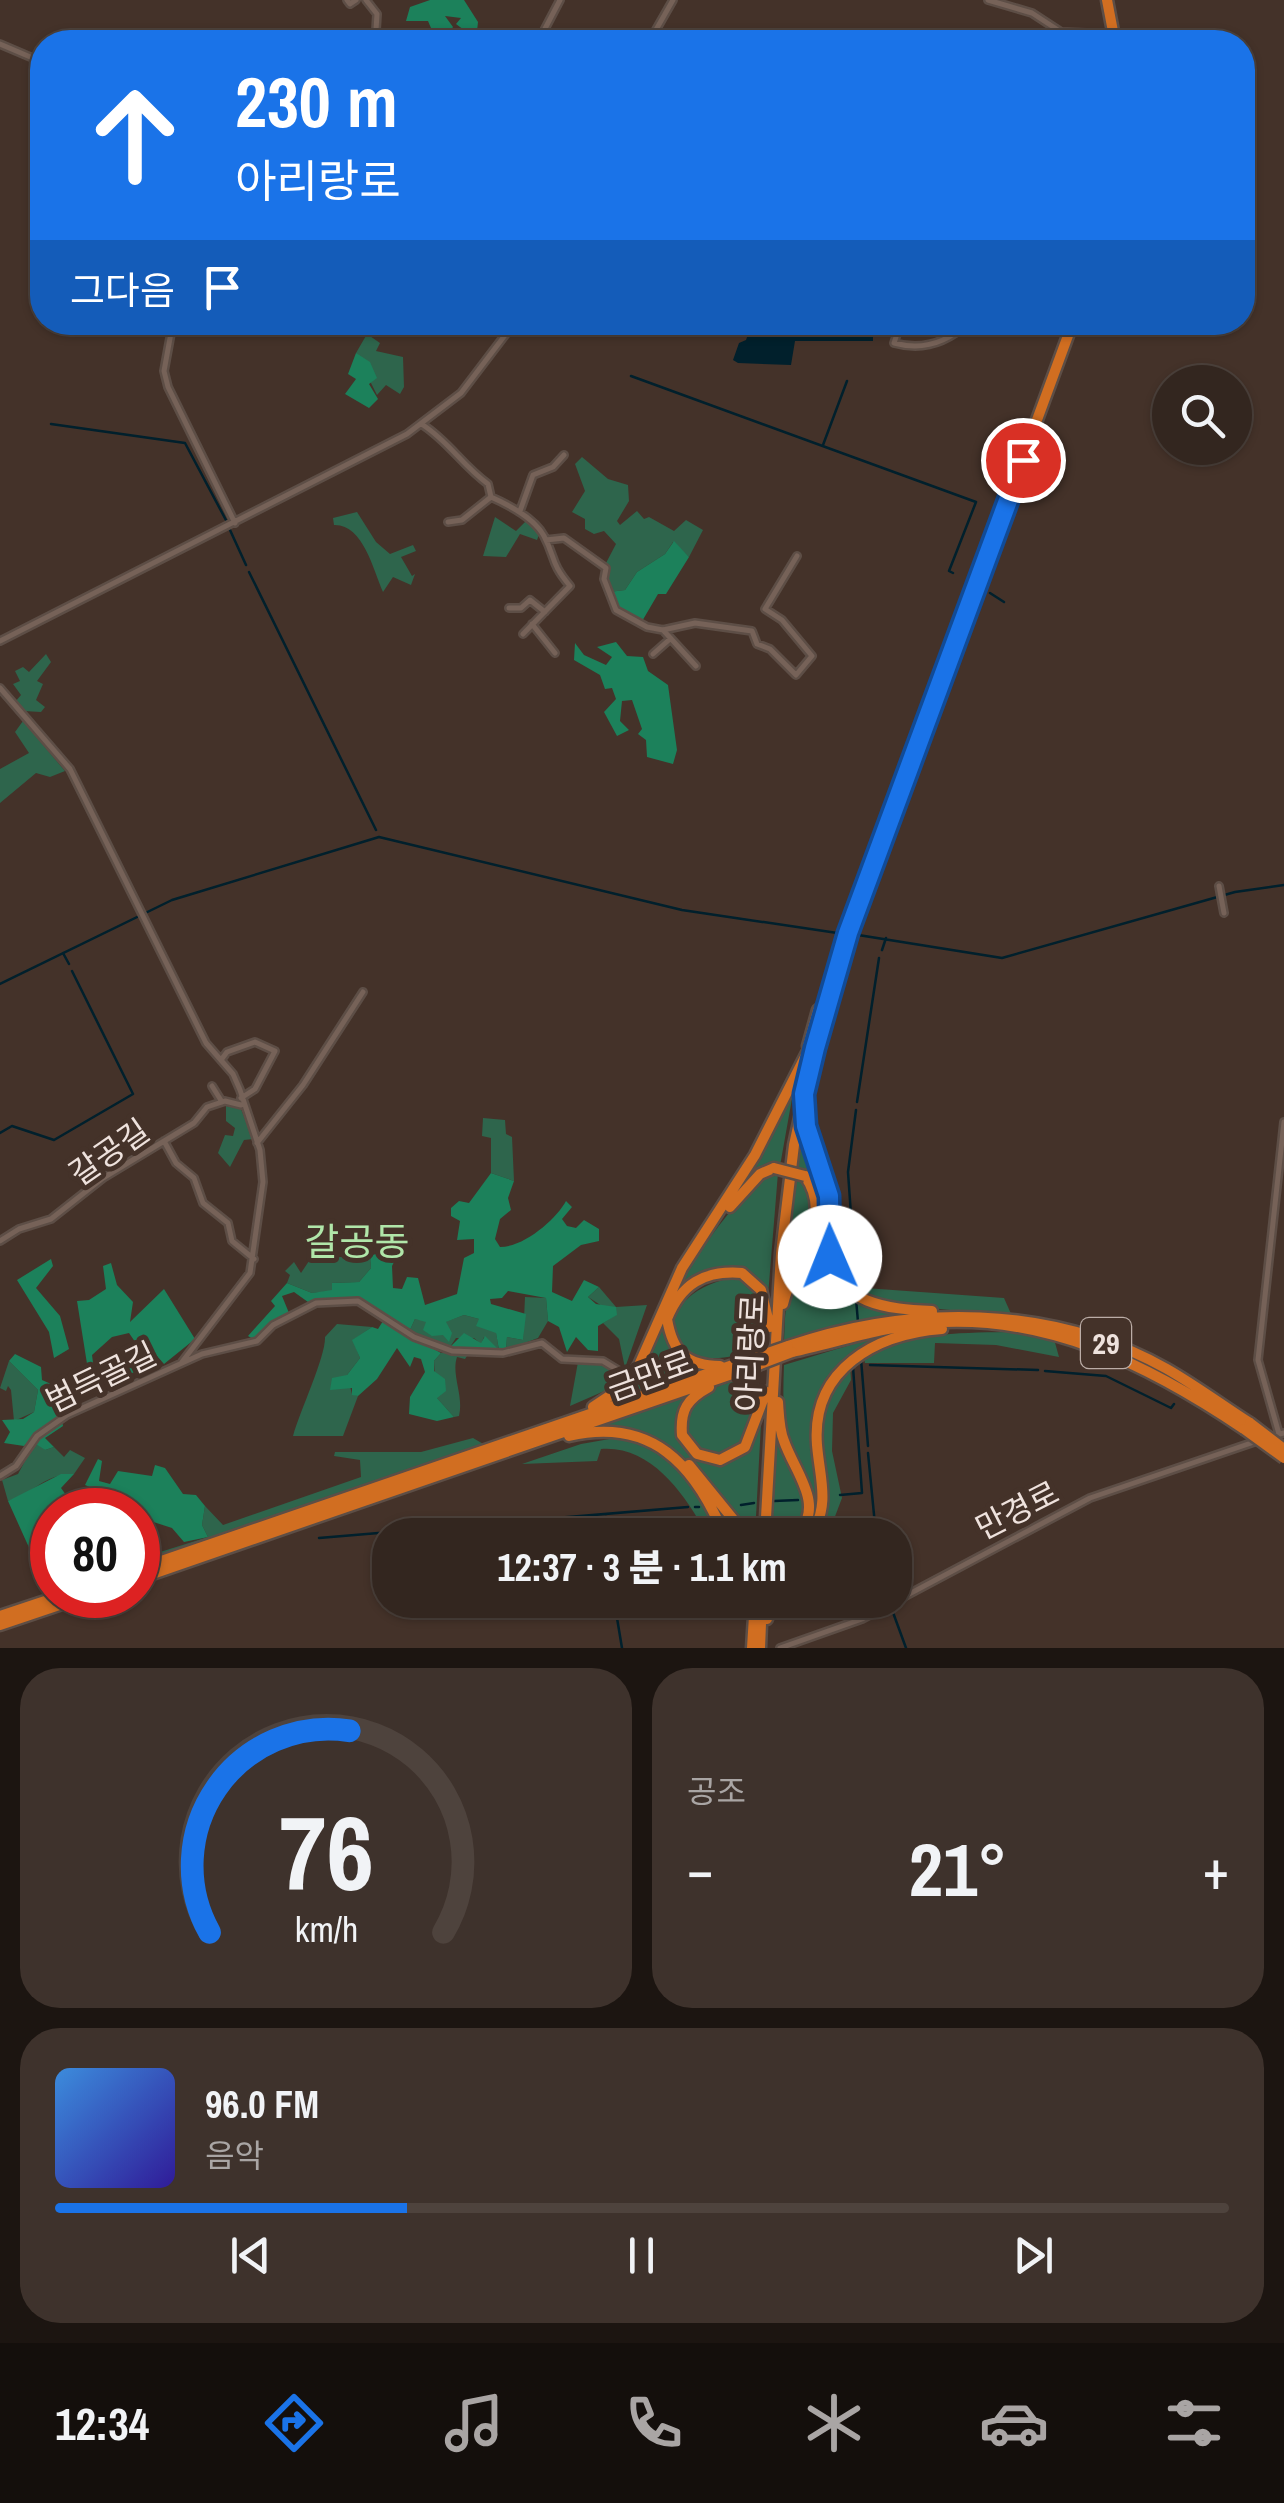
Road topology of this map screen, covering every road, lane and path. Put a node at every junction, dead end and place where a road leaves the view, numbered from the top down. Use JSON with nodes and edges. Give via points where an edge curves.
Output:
{"nodes":[{"id":1,"x":347,"y":0,"type":"edge"},
{"id":2,"x":356,"y":0,"type":"edge"},
{"id":3,"x":366,"y":0,"type":"edge"},
{"id":4,"x":560,"y":0,"type":"edge"},
{"id":5,"x":673,"y":0,"type":"edge"},
{"id":6,"x":988,"y":0,"type":"edge"},
{"id":7,"x":1103,"y":0,"type":"edge"},
{"id":8,"x":376,"y":30,"type":"edge"},
{"id":9,"x":544,"y":30,"type":"edge"},
{"id":10,"x":656,"y":30,"type":"edge"},
{"id":11,"x":1058,"y":30,"type":"edge"},
{"id":12,"x":1109,"y":30,"type":"edge"},
{"id":13,"x":0,"y":44,"type":"edge"},
{"id":14,"x":30,"y":57,"type":"edge"},
{"id":15,"x":171,"y":335,"type":"edge"},
{"id":16,"x":505,"y":335,"type":"edge"},
{"id":17,"x":897,"y":335,"type":"edge"},
{"id":18,"x":955,"y":335,"type":"edge"},
{"id":19,"x":1065,"y":335,"type":"edge"},
{"id":20,"x":423,"y":424,"type":"junction"},
{"id":21,"x":564,"y":455,"type":"dead end"},
{"id":22,"x":492,"y":497,"type":"junction"},
{"id":23,"x":520,"y":513,"type":"junction"},
{"id":24,"x":448,"y":522,"type":"dead end"},
{"id":25,"x":235,"y":523,"type":"junction"},
{"id":26,"x":546,"y":540,"type":"junction"},
{"id":27,"x":797,"y":556,"type":"dead end"},
{"id":28,"x":509,"y":608,"type":"dead end"},
{"id":29,"x":544,"y":612,"type":"junction"},
{"id":30,"x":532,"y":624,"type":"junction"},
{"id":31,"x":663,"y":630,"type":"junction"},
{"id":32,"x":524,"y":634,"type":"dead end"},
{"id":33,"x":670,"y":639,"type":"junction"},
{"id":34,"x":0,"y":641,"type":"edge"},
{"id":35,"x":556,"y":653,"type":"dead end"},
{"id":36,"x":653,"y":654,"type":"dead end"},
{"id":37,"x":696,"y":666,"type":"dead end"},
{"id":38,"x":0,"y":688,"type":"edge"},
{"id":39,"x":1219,"y":886,"type":"dead end"},
{"id":40,"x":1224,"y":909,"type":"dead end"},
{"id":41,"x":837,"y":957,"type":"junction"},
{"id":42,"x":363,"y":992,"type":"dead end"},
{"id":43,"x":806,"y":1053,"type":"junction"},
{"id":44,"x":221,"y":1060,"type":"junction"},
{"id":45,"x":212,"y":1086,"type":"dead end"},
{"id":46,"x":804,"y":1094,"type":"junction"},
{"id":47,"x":222,"y":1102,"type":"junction"},
{"id":48,"x":241,"y":1102,"type":"junction"},
{"id":49,"x":1284,"y":1122,"type":"edge"},
{"id":50,"x":164,"y":1141,"type":"junction"},
{"id":51,"x":257,"y":1143,"type":"junction"},
{"id":52,"x":0,"y":1240,"type":"edge"},
{"id":53,"x":254,"y":1259,"type":"junction"},
{"id":54,"x":682,"y":1271,"type":"junction"},
{"id":55,"x":777,"y":1313,"type":"junction"},
{"id":56,"x":944,"y":1315,"type":"junction"},
{"id":57,"x":970,"y":1323,"type":"junction"},
{"id":58,"x":770,"y":1326,"type":"junction"},
{"id":59,"x":790,"y":1350,"type":"junction"},
{"id":60,"x":759,"y":1360,"type":"junction"},
{"id":61,"x":182,"y":1362,"type":"junction"},
{"id":62,"x":731,"y":1366,"type":"junction"},
{"id":63,"x":626,"y":1375,"type":"dead end"},
{"id":64,"x":719,"y":1377,"type":"junction"},
{"id":65,"x":770,"y":1390,"type":"junction"},
{"id":66,"x":569,"y":1422,"type":"junction"},
{"id":67,"x":1247,"y":1426,"type":"junction"},
{"id":68,"x":1282,"y":1433,"type":"edge"},
{"id":69,"x":540,"y":1440,"type":"junction"},
{"id":70,"x":1284,"y":1449,"type":"edge"},
{"id":71,"x":1284,"y":1458,"type":"edge"},
{"id":72,"x":681,"y":1459,"type":"junction"},
{"id":73,"x":0,"y":1476,"type":"edge"},
{"id":74,"x":714,"y":1518,"type":"edge"},
{"id":75,"x":733,"y":1518,"type":"edge"},
{"id":76,"x":763,"y":1518,"type":"edge"},
{"id":77,"x":809,"y":1518,"type":"edge"},
{"id":78,"x":818,"y":1518,"type":"edge"},
{"id":79,"x":160,"y":1561,"type":"edge"},
{"id":80,"x":160,"y":1570,"type":"edge"},
{"id":81,"x":30,"y":1606,"type":"edge"},
{"id":82,"x":0,"y":1616,"type":"edge"},
{"id":83,"x":30,"y":1616,"type":"edge"},
{"id":84,"x":748,"y":1618,"type":"edge"},
{"id":85,"x":765,"y":1618,"type":"edge"},
{"id":86,"x":0,"y":1626,"type":"edge"},
{"id":87,"x":756,"y":1642,"type":"edge"},
{"id":88,"x":780,"y":1648,"type":"edge"}],
"edges":[{"from":1,"to":2,"type":"street"},
{"from":3,"to":8,"type":"street","via":[[377,14]]},
{"from":4,"to":9,"type":"street"},
{"from":5,"to":10,"type":"street"},
{"from":6,"to":11,"type":"street","via":[[1032,13]]},
{"from":7,"to":12,"type":"highway"},
{"from":13,"to":14,"type":"street"},
{"from":15,"to":25,"type":"street","via":[[168,387]]},
{"from":16,"to":20,"type":"street","via":[[460,393]]},
{"from":17,"to":18,"type":"street","via":[[894,343],[908,347],[946,343]]},
{"from":19,"to":41,"type":"highway","name":"아리랑로"},
{"from":20,"to":22,"type":"street","via":[[454,447]]},
{"from":20,"to":25,"type":"street"},
{"from":21,"to":23,"type":"street","via":[[533,475]]},
{"from":22,"to":23,"type":"street"},
{"from":22,"to":24,"type":"street"},
{"from":23,"to":26,"type":"street"},
{"from":25,"to":34,"type":"street"},
{"from":26,"to":29,"type":"street","via":[[554,570],[570,586]]},
{"from":26,"to":31,"type":"street","via":[[564,538],[606,568],[616,610]]},
{"from":27,"to":31,"type":"street","via":[[765,608],[812,656],[796,675],[756,644],[752,631],[695,623]]},
{"from":28,"to":29,"type":"street","via":[[530,600]]},
{"from":29,"to":30,"type":"street"},
{"from":30,"to":32,"type":"street"},
{"from":30,"to":35,"type":"street"},
{"from":31,"to":33,"type":"street"},
{"from":33,"to":36,"type":"street"},
{"from":33,"to":37,"type":"street"},
{"from":38,"to":44,"type":"street","via":[[70,769],[191,1014]]},
{"from":39,"to":40,"type":"street"},
{"from":41,"to":43,"type":"highway","name":"아리랑로"},
{"from":41,"to":46,"type":"highway","name":"아리랑로"},
{"from":42,"to":51,"type":"street","via":[[304,1085]]},
{"from":43,"to":54,"type":"highway","via":[[755,1155]]},
{"from":43,"to":58,"type":"highway","name":"아리랑로","via":[[783,1175]]},
{"from":44,"to":48,"type":"street"},
{"from":44,"to":48,"type":"street","via":[[255,1042],[275,1052]]},
{"from":45,"to":47,"type":"street"},
{"from":46,"to":55,"type":"highway","name":"아리랑로"},
{"from":46,"to":56,"type":"highway","number":"29","via":[[808,1138],[829,1196],[830,1257],[842,1281],[868,1303]]},
{"from":47,"to":48,"type":"street"},
{"from":47,"to":50,"type":"street","name":"갈공길"},
{"from":48,"to":51,"type":"street"},
{"from":49,"to":68,"type":"street","via":[[1258,1360]]},
{"from":50,"to":52,"type":"street","name":"갈공길","via":[[51,1219]]},
{"from":50,"to":53,"type":"street","via":[[194,1178],[202,1203],[228,1223],[232,1240]]},
{"from":51,"to":53,"type":"street","via":[[264,1182]]},
{"from":53,"to":61,"type":"street"},
{"from":54,"to":55,"type":"highway","bridge":true,"via":[[760,1174],[774,1168],[804,1176],[818,1196],[818,1215]]},
{"from":54,"to":66,"type":"highway","via":[[626,1385]]},
{"from":55,"to":65,"type":"highway","name":"아리랑로"},
{"from":56,"to":59,"type":"highway","name":"금만로","via":[[866,1326]]},
{"from":56,"to":67,"type":"highway","name":"금만로","number":"29","via":[[1056,1326],[1128,1350],[1168,1369]]},
{"from":57,"to":59,"type":"highway","name":"금만로","number":"29","via":[[927,1323]]},
{"from":57,"to":67,"type":"highway","name":"금만로","number":"29","via":[[1070,1338],[1128,1358]]},
{"from":57,"to":78,"type":"highway","via":[[910,1333],[871,1346],[846,1364],[827,1391],[818,1422],[825,1497]]},
{"from":58,"to":62,"type":"highway","via":[[761,1290],[742,1273],[704,1276],[686,1286],[666,1319],[676,1351],[686,1362]]},
{"from":58,"to":65,"type":"highway","name":"아리랑로"},
{"from":59,"to":60,"type":"highway","name":"금만로","bridge":true},
{"from":60,"to":62,"type":"highway","name":"금만로"},
{"from":60,"to":64,"type":"highway","name":"금만로"},
{"from":61,"to":63,"type":"street","name":"범득골길","via":[[257,1341],[274,1325],[339,1299],[358,1301],[414,1338],[452,1351],[502,1353],[542,1343],[562,1358],[602,1361]]},
{"from":61,"to":73,"type":"street","name":"범득골길","via":[[52,1423]]},
{"from":62,"to":66,"type":"highway","name":"금만로"},
{"from":64,"to":65,"type":"highway","via":[[692,1396],[682,1414],[682,1436],[706,1458],[720,1460],[745,1447]]},
{"from":64,"to":69,"type":"highway","name":"금만로"},
{"from":65,"to":76,"type":"highway","name":"아리랑로"},
{"from":65,"to":77,"type":"highway","via":[[777,1392],[781,1435],[810,1502]]},
{"from":66,"to":79,"type":"highway","name":"금만로"},
{"from":67,"to":70,"type":"highway","name":"금만로","number":"29","bridge":true},
{"from":67,"to":71,"type":"highway","name":"금만로","number":"29","bridge":true},
{"from":68,"to":88,"type":"street","name":"만경로","via":[[1090,1498],[862,1619]]},
{"from":69,"to":72,"type":"highway","via":[[620,1434],[657,1443]]},
{"from":69,"to":80,"type":"highway","name":"금만로"},
{"from":72,"to":74,"type":"highway"},
{"from":72,"to":75,"type":"highway"},
{"from":81,"to":82,"type":"highway"},
{"from":83,"to":86,"type":"highway"},
{"from":84,"to":87,"type":"highway","via":[[749,1637]]},
{"from":85,"to":87,"type":"highway"}]}
